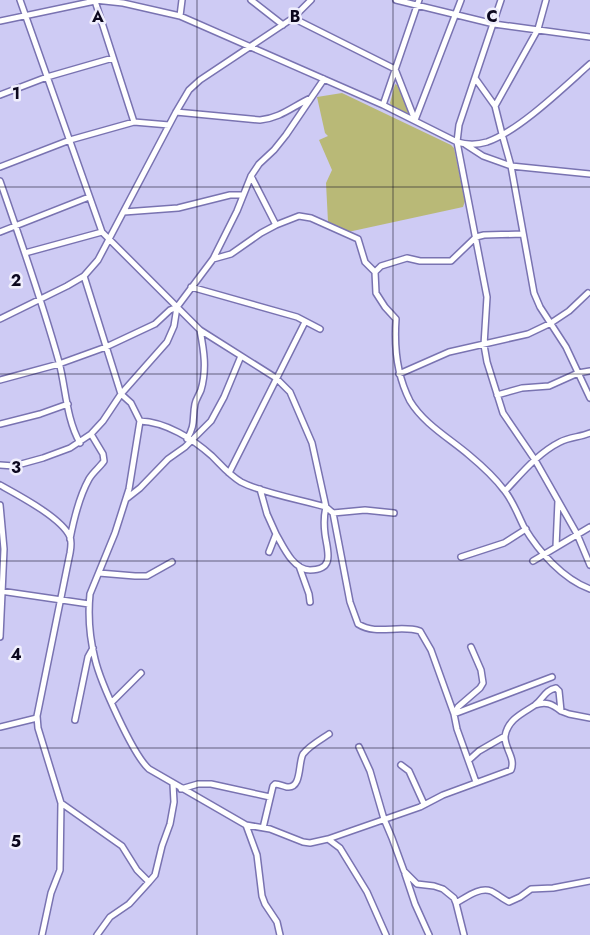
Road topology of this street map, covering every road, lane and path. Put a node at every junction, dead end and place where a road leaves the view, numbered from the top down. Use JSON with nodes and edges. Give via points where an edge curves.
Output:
{"nodes":[{"id":1,"x":20,"y":0,"type":"edge"},
{"id":2,"x":95,"y":0,"type":"edge"},
{"id":3,"x":182,"y":0,"type":"edge"},
{"id":4,"x":251,"y":0,"type":"edge"},
{"id":5,"x":396,"y":0,"type":"edge"},
{"id":6,"x":461,"y":0,"type":"edge"},
{"id":7,"x":501,"y":0,"type":"edge"},
{"id":8,"x":546,"y":0,"type":"edge"},
{"id":9,"x":309,"y":2,"type":"edge"},
{"id":10,"x":418,"y":2,"type":"edge"},
{"id":11,"x":456,"y":15,"type":"junction"},
{"id":12,"x":26,"y":16,"type":"junction"},
{"id":13,"x":180,"y":16,"type":"junction"},
{"id":14,"x":293,"y":18,"type":"junction"},
{"id":15,"x":0,"y":22,"type":"edge"},
{"id":16,"x":494,"y":24,"type":"junction"},
{"id":17,"x":283,"y":25,"type":"junction"},
{"id":18,"x":538,"y":29,"type":"junction"},
{"id":19,"x":590,"y":37,"type":"edge"},
{"id":20,"x":250,"y":48,"type":"junction"},
{"id":21,"x":113,"y":58,"type":"junction"},
{"id":22,"x":590,"y":64,"type":"edge"},
{"id":23,"x":395,"y":69,"type":"junction"},
{"id":24,"x":47,"y":77,"type":"junction"},
{"id":25,"x":475,"y":78,"type":"junction"},
{"id":26,"x":324,"y":79,"type":"junction"},
{"id":27,"x":0,"y":95,"type":"edge"},
{"id":28,"x":312,"y":98,"type":"junction"},
{"id":29,"x":383,"y":105,"type":"junction"},
{"id":30,"x":495,"y":106,"type":"junction"},
{"id":31,"x":176,"y":112,"type":"junction"},
{"id":32,"x":415,"y":120,"type":"junction"},
{"id":33,"x":134,"y":122,"type":"junction"},
{"id":34,"x":169,"y":125,"type":"junction"},
{"id":35,"x":502,"y":134,"type":"junction"},
{"id":36,"x":70,"y":140,"type":"junction"},
{"id":37,"x":457,"y":142,"type":"junction"},
{"id":38,"x":466,"y":145,"type":"junction"},
{"id":39,"x":511,"y":166,"type":"junction"},
{"id":40,"x":0,"y":167,"type":"edge"},
{"id":41,"x":590,"y":174,"type":"edge"},
{"id":42,"x":251,"y":176,"type":"junction"},
{"id":43,"x":0,"y":181,"type":"edge"},
{"id":44,"x":243,"y":195,"type":"junction"},
{"id":45,"x":89,"y":197,"type":"junction"},
{"id":46,"x":124,"y":212,"type":"junction"},
{"id":47,"x":16,"y":225,"type":"junction"},
{"id":48,"x":276,"y":225,"type":"junction"},
{"id":49,"x":0,"y":232,"type":"edge"},
{"id":50,"x":102,"y":232,"type":"junction"},
{"id":51,"x":523,"y":234,"type":"junction"},
{"id":52,"x":476,"y":237,"type":"junction"},
{"id":53,"x":110,"y":239,"type":"junction"},
{"id":54,"x":25,"y":252,"type":"junction"},
{"id":55,"x":213,"y":260,"type":"junction"},
{"id":56,"x":375,"y":272,"type":"junction"},
{"id":57,"x":84,"y":276,"type":"junction"},
{"id":58,"x":191,"y":286,"type":"junction"},
{"id":59,"x":588,"y":293,"type":"dead end"},
{"id":60,"x":40,"y":301,"type":"junction"},
{"id":61,"x":177,"y":307,"type":"junction"},
{"id":62,"x":0,"y":320,"type":"edge"},
{"id":63,"x":305,"y":322,"type":"junction"},
{"id":64,"x":551,"y":323,"type":"junction"},
{"id":65,"x":320,"y":329,"type":"dead end"},
{"id":66,"x":200,"y":330,"type":"junction"},
{"id":67,"x":484,"y":345,"type":"junction"},
{"id":68,"x":106,"y":347,"type":"junction"},
{"id":69,"x":241,"y":356,"type":"junction"},
{"id":70,"x":59,"y":364,"type":"junction"},
{"id":71,"x":590,"y":371,"type":"edge"},
{"id":72,"x":578,"y":373,"type":"junction"},
{"id":73,"x":399,"y":374,"type":"junction"},
{"id":74,"x":276,"y":378,"type":"junction"},
{"id":75,"x":0,"y":380,"type":"edge"},
{"id":76,"x":121,"y":394,"type":"junction"},
{"id":77,"x":497,"y":395,"type":"junction"},
{"id":78,"x":590,"y":398,"type":"edge"},
{"id":79,"x":68,"y":404,"type":"junction"},
{"id":80,"x":140,"y":421,"type":"junction"},
{"id":81,"x":0,"y":424,"type":"edge"},
{"id":82,"x":590,"y":433,"type":"edge"},
{"id":83,"x":91,"y":434,"type":"junction"},
{"id":84,"x":189,"y":440,"type":"junction"},
{"id":85,"x":80,"y":443,"type":"junction"},
{"id":86,"x":535,"y":460,"type":"junction"},
{"id":87,"x":0,"y":465,"type":"edge"},
{"id":88,"x":229,"y":473,"type":"junction"},
{"id":89,"x":0,"y":485,"type":"edge"},
{"id":90,"x":260,"y":489,"type":"junction"},
{"id":91,"x":505,"y":490,"type":"junction"},
{"id":92,"x":125,"y":499,"type":"junction"},
{"id":93,"x":558,"y":500,"type":"junction"},
{"id":94,"x":0,"y":505,"type":"edge"},
{"id":95,"x":326,"y":507,"type":"junction"},
{"id":96,"x":333,"y":513,"type":"junction"},
{"id":97,"x":394,"y":513,"type":"dead end"},
{"id":98,"x":590,"y":527,"type":"edge"},
{"id":99,"x":526,"y":529,"type":"junction"},
{"id":100,"x":276,"y":534,"type":"junction"},
{"id":101,"x":577,"y":534,"type":"junction"},
{"id":102,"x":70,"y":539,"type":"junction"},
{"id":103,"x":556,"y":547,"type":"junction"},
{"id":104,"x":269,"y":552,"type":"dead end"},
{"id":105,"x":545,"y":554,"type":"junction"},
{"id":106,"x":461,"y":557,"type":"dead end"},
{"id":107,"x":534,"y":561,"type":"dead end"},
{"id":108,"x":172,"y":562,"type":"dead end"},
{"id":109,"x":590,"y":564,"type":"edge"},
{"id":110,"x":299,"y":566,"type":"junction"},
{"id":111,"x":99,"y":573,"type":"junction"},
{"id":112,"x":590,"y":589,"type":"edge"},
{"id":113,"x":1,"y":592,"type":"edge"},
{"id":114,"x":61,"y":601,"type":"junction"},
{"id":115,"x":310,"y":602,"type":"dead end"},
{"id":116,"x":89,"y":604,"type":"junction"},
{"id":117,"x":0,"y":637,"type":"edge"},
{"id":118,"x":471,"y":647,"type":"dead end"},
{"id":119,"x":93,"y":648,"type":"junction"},
{"id":120,"x":141,"y":673,"type":"dead end"},
{"id":121,"x":552,"y":677,"type":"dead end"},
{"id":122,"x":112,"y":702,"type":"junction"},
{"id":123,"x":535,"y":705,"type":"junction"},
{"id":124,"x":561,"y":711,"type":"junction"},
{"id":125,"x":454,"y":714,"type":"junction"},
{"id":126,"x":37,"y":718,"type":"junction"},
{"id":127,"x":590,"y":718,"type":"edge"},
{"id":128,"x":75,"y":720,"type":"dead end"},
{"id":129,"x":0,"y":727,"type":"edge"},
{"id":130,"x":329,"y":734,"type":"dead end"},
{"id":131,"x":505,"y":736,"type":"junction"},
{"id":132,"x":359,"y":747,"type":"dead end"},
{"id":133,"x":469,"y":760,"type":"junction"},
{"id":134,"x":401,"y":765,"type":"dead end"},
{"id":135,"x":476,"y":782,"type":"junction"},
{"id":136,"x":174,"y":784,"type":"junction"},
{"id":137,"x":181,"y":789,"type":"junction"},
{"id":138,"x":270,"y":798,"type":"junction"},
{"id":139,"x":61,"y":803,"type":"junction"},
{"id":140,"x":424,"y":804,"type":"junction"},
{"id":141,"x":384,"y":819,"type":"junction"},
{"id":142,"x":246,"y":825,"type":"junction"},
{"id":143,"x":262,"y":828,"type":"junction"},
{"id":144,"x":328,"y":839,"type":"junction"},
{"id":145,"x":404,"y":871,"type":"junction"},
{"id":146,"x":590,"y":881,"type":"edge"},
{"id":147,"x":149,"y":882,"type":"junction"},
{"id":148,"x":456,"y":903,"type":"junction"},
{"id":149,"x":42,"y":935,"type":"edge"},
{"id":150,"x":97,"y":935,"type":"edge"},
{"id":151,"x":280,"y":935,"type":"edge"},
{"id":152,"x":386,"y":935,"type":"edge"},
{"id":153,"x":429,"y":935,"type":"edge"},
{"id":154,"x":464,"y":935,"type":"edge"}],
"edges":[{"from":1,"to":12,"type":"street"},
{"from":2,"to":12,"type":"street"},
{"from":2,"to":13,"type":"street"},
{"from":2,"to":21,"type":"street"},
{"from":3,"to":13,"type":"street"},
{"from":4,"to":17,"type":"street"},
{"from":5,"to":10,"type":"street"},
{"from":6,"to":11,"type":"street"},
{"from":7,"to":16,"type":"street"},
{"from":8,"to":18,"type":"street"},
{"from":9,"to":14,"type":"street"},
{"from":10,"to":11,"type":"street"},
{"from":10,"to":23,"type":"street"},
{"from":11,"to":16,"type":"street"},
{"from":11,"to":32,"type":"street"},
{"from":12,"to":15,"type":"street"},
{"from":12,"to":24,"type":"street"},
{"from":13,"to":20,"type":"street"},
{"from":14,"to":17,"type":"street"},
{"from":14,"to":23,"type":"street"},
{"from":16,"to":18,"type":"street"},
{"from":16,"to":25,"type":"street"},
{"from":17,"to":20,"type":"street"},
{"from":18,"to":19,"type":"street"},
{"from":18,"to":30,"type":"street"},
{"from":20,"to":26,"type":"street"},
{"from":20,"to":31,"type":"street","via":[[200,80],[189,90]]},
{"from":21,"to":24,"type":"street"},
{"from":21,"to":33,"type":"street"},
{"from":22,"to":35,"type":"street","via":[[528,118]]},
{"from":23,"to":29,"type":"street"},
{"from":23,"to":32,"type":"street"},
{"from":24,"to":27,"type":"street"},
{"from":24,"to":36,"type":"street"},
{"from":25,"to":30,"type":"street"},
{"from":25,"to":37,"type":"street","via":[[459,125]]},
{"from":26,"to":28,"type":"street"},
{"from":26,"to":29,"type":"street"},
{"from":28,"to":31,"type":"street","via":[[272,118],[260,120]]},
{"from":28,"to":42,"type":"street"},
{"from":29,"to":32,"type":"street"},
{"from":30,"to":35,"type":"street"},
{"from":31,"to":34,"type":"street"},
{"from":32,"to":37,"type":"street"},
{"from":33,"to":34,"type":"street"},
{"from":33,"to":36,"type":"street"},
{"from":34,"to":46,"type":"street"},
{"from":35,"to":38,"type":"street","via":[[488,142]]},
{"from":35,"to":39,"type":"street"},
{"from":36,"to":40,"type":"street"},
{"from":36,"to":45,"type":"street"},
{"from":37,"to":38,"type":"street"},
{"from":37,"to":52,"type":"street"},
{"from":38,"to":39,"type":"street","via":[[483,156]]},
{"from":39,"to":41,"type":"street"},
{"from":39,"to":51,"type":"street"},
{"from":42,"to":44,"type":"street"},
{"from":42,"to":48,"type":"street"},
{"from":43,"to":47,"type":"street"},
{"from":44,"to":46,"type":"street","via":[[230,195],[178,208]]},
{"from":44,"to":55,"type":"street"},
{"from":45,"to":47,"type":"street"},
{"from":45,"to":50,"type":"street"},
{"from":46,"to":53,"type":"street"},
{"from":47,"to":49,"type":"street"},
{"from":47,"to":54,"type":"street"},
{"from":48,"to":55,"type":"street","via":[[231,254]]},
{"from":48,"to":56,"type":"street","via":[[299,216],[305,217],[358,239],[365,262]]},
{"from":50,"to":53,"type":"street"},
{"from":50,"to":54,"type":"street"},
{"from":51,"to":52,"type":"street"},
{"from":51,"to":64,"type":"street","via":[[534,293]]},
{"from":52,"to":56,"type":"street","via":[[451,261],[408,258],[381,266]]},
{"from":52,"to":67,"type":"street","via":[[487,297]]},
{"from":53,"to":57,"type":"street"},
{"from":53,"to":61,"type":"street"},
{"from":54,"to":60,"type":"street"},
{"from":55,"to":58,"type":"street"},
{"from":56,"to":73,"type":"street","via":[[376,293],[396,319]]},
{"from":57,"to":60,"type":"street"},
{"from":57,"to":68,"type":"street"},
{"from":58,"to":61,"type":"street"},
{"from":58,"to":63,"type":"street"},
{"from":59,"to":64,"type":"street"},
{"from":60,"to":62,"type":"street"},
{"from":60,"to":70,"type":"street"},
{"from":61,"to":66,"type":"street"},
{"from":61,"to":68,"type":"street","via":[[155,324]]},
{"from":61,"to":76,"type":"street","via":[[167,342]]},
{"from":63,"to":65,"type":"street"},
{"from":63,"to":74,"type":"street"},
{"from":64,"to":67,"type":"street","via":[[528,334]]},
{"from":64,"to":72,"type":"street"},
{"from":66,"to":69,"type":"street"},
{"from":66,"to":84,"type":"street","via":[[204,374]]},
{"from":67,"to":73,"type":"street","via":[[449,352]]},
{"from":67,"to":77,"type":"street"},
{"from":68,"to":70,"type":"street"},
{"from":68,"to":76,"type":"street"},
{"from":69,"to":74,"type":"street"},
{"from":69,"to":84,"type":"street","via":[[216,412],[205,428]]},
{"from":70,"to":75,"type":"street"},
{"from":70,"to":79,"type":"street"},
{"from":71,"to":72,"type":"street"},
{"from":72,"to":77,"type":"street","via":[[549,386],[522,388]]},
{"from":72,"to":78,"type":"street"},
{"from":73,"to":91,"type":"street","via":[[415,408]]},
{"from":74,"to":88,"type":"street"},
{"from":74,"to":95,"type":"street","via":[[290,392],[312,443]]},
{"from":76,"to":80,"type":"street","via":[[131,403]]},
{"from":76,"to":83,"type":"street"},
{"from":77,"to":86,"type":"street","via":[[503,413]]},
{"from":79,"to":81,"type":"street"},
{"from":79,"to":85,"type":"street","via":[[71,424]]},
{"from":80,"to":84,"type":"street","via":[[165,426]]},
{"from":80,"to":92,"type":"street"},
{"from":82,"to":86,"type":"street","via":[[561,441]]},
{"from":83,"to":85,"type":"street"},
{"from":83,"to":102,"type":"street","via":[[104,461],[85,488]]},
{"from":84,"to":88,"type":"street","via":[[210,454]]},
{"from":84,"to":92,"type":"street"},
{"from":85,"to":87,"type":"street","via":[[14,466]]},
{"from":86,"to":91,"type":"street"},
{"from":86,"to":93,"type":"street"},
{"from":88,"to":90,"type":"street"},
{"from":89,"to":102,"type":"street","via":[[38,507]]},
{"from":90,"to":95,"type":"street"},
{"from":90,"to":100,"type":"street"},
{"from":91,"to":99,"type":"street"},
{"from":92,"to":111,"type":"street"},
{"from":93,"to":101,"type":"street"},
{"from":93,"to":103,"type":"street"},
{"from":94,"to":113,"type":"street","via":[[4,549]]},
{"from":95,"to":96,"type":"street"},
{"from":95,"to":110,"type":"street","via":[[327,562],[310,570]]},
{"from":96,"to":97,"type":"street","via":[[364,510]]},
{"from":96,"to":125,"type":"street","via":[[347,589],[358,624],[383,630],[420,630],[431,650]]},
{"from":98,"to":101,"type":"street"},
{"from":99,"to":105,"type":"street"},
{"from":99,"to":106,"type":"street","via":[[504,543]]},
{"from":100,"to":104,"type":"street"},
{"from":100,"to":110,"type":"street","via":[[290,558]]},
{"from":101,"to":103,"type":"street"},
{"from":101,"to":109,"type":"street"},
{"from":102,"to":114,"type":"street"},
{"from":103,"to":105,"type":"street"},
{"from":105,"to":107,"type":"street"},
{"from":105,"to":112,"type":"street","via":[[558,570]]},
{"from":108,"to":111,"type":"street","via":[[147,576]]},
{"from":110,"to":115,"type":"street"},
{"from":111,"to":116,"type":"street"},
{"from":113,"to":114,"type":"street"},
{"from":113,"to":117,"type":"street"},
{"from":114,"to":116,"type":"street"},
{"from":114,"to":126,"type":"street"},
{"from":116,"to":119,"type":"street"},
{"from":118,"to":125,"type":"street","via":[[483,683]]},
{"from":119,"to":122,"type":"street"},
{"from":119,"to":128,"type":"street","via":[[88,657]]},
{"from":120,"to":122,"type":"street"},
{"from":121,"to":125,"type":"street"},
{"from":122,"to":136,"type":"street","via":[[145,766]]},
{"from":123,"to":124,"type":"street","via":[[548,703]]},
{"from":123,"to":124,"type":"street","via":[[544,694],[556,688],[560,694]]},
{"from":123,"to":131,"type":"street","via":[[521,712]]},
{"from":124,"to":127,"type":"street"},
{"from":125,"to":133,"type":"street"},
{"from":126,"to":129,"type":"street"},
{"from":126,"to":139,"type":"street"},
{"from":130,"to":138,"type":"street","via":[[304,752],[293,786],[275,784]]},
{"from":131,"to":133,"type":"street"},
{"from":131,"to":135,"type":"street","via":[[512,761],[511,770]]},
{"from":132,"to":141,"type":"street","via":[[370,771]]},
{"from":133,"to":135,"type":"street"},
{"from":134,"to":140,"type":"street","via":[[409,771]]},
{"from":135,"to":140,"type":"street"},
{"from":136,"to":137,"type":"street"},
{"from":136,"to":147,"type":"street","via":[[170,824],[155,875]]},
{"from":137,"to":138,"type":"street","via":[[211,784]]},
{"from":137,"to":142,"type":"street"},
{"from":138,"to":143,"type":"street"},
{"from":139,"to":147,"type":"street","via":[[122,846]]},
{"from":139,"to":149,"type":"street","via":[[60,870],[51,893]]},
{"from":140,"to":141,"type":"street"},
{"from":141,"to":144,"type":"street"},
{"from":141,"to":145,"type":"street"},
{"from":142,"to":143,"type":"street"},
{"from":142,"to":151,"type":"street","via":[[258,855],[262,896],[277,922]]},
{"from":143,"to":144,"type":"street","via":[[310,843]]},
{"from":144,"to":152,"type":"street","via":[[340,848],[355,872]]},
{"from":145,"to":148,"type":"street","via":[[417,884],[443,889]]},
{"from":145,"to":153,"type":"street"},
{"from":146,"to":148,"type":"street","via":[[531,889],[509,902],[482,890]]},
{"from":147,"to":150,"type":"street","via":[[129,904],[110,916]]},
{"from":148,"to":154,"type":"street"}]}
